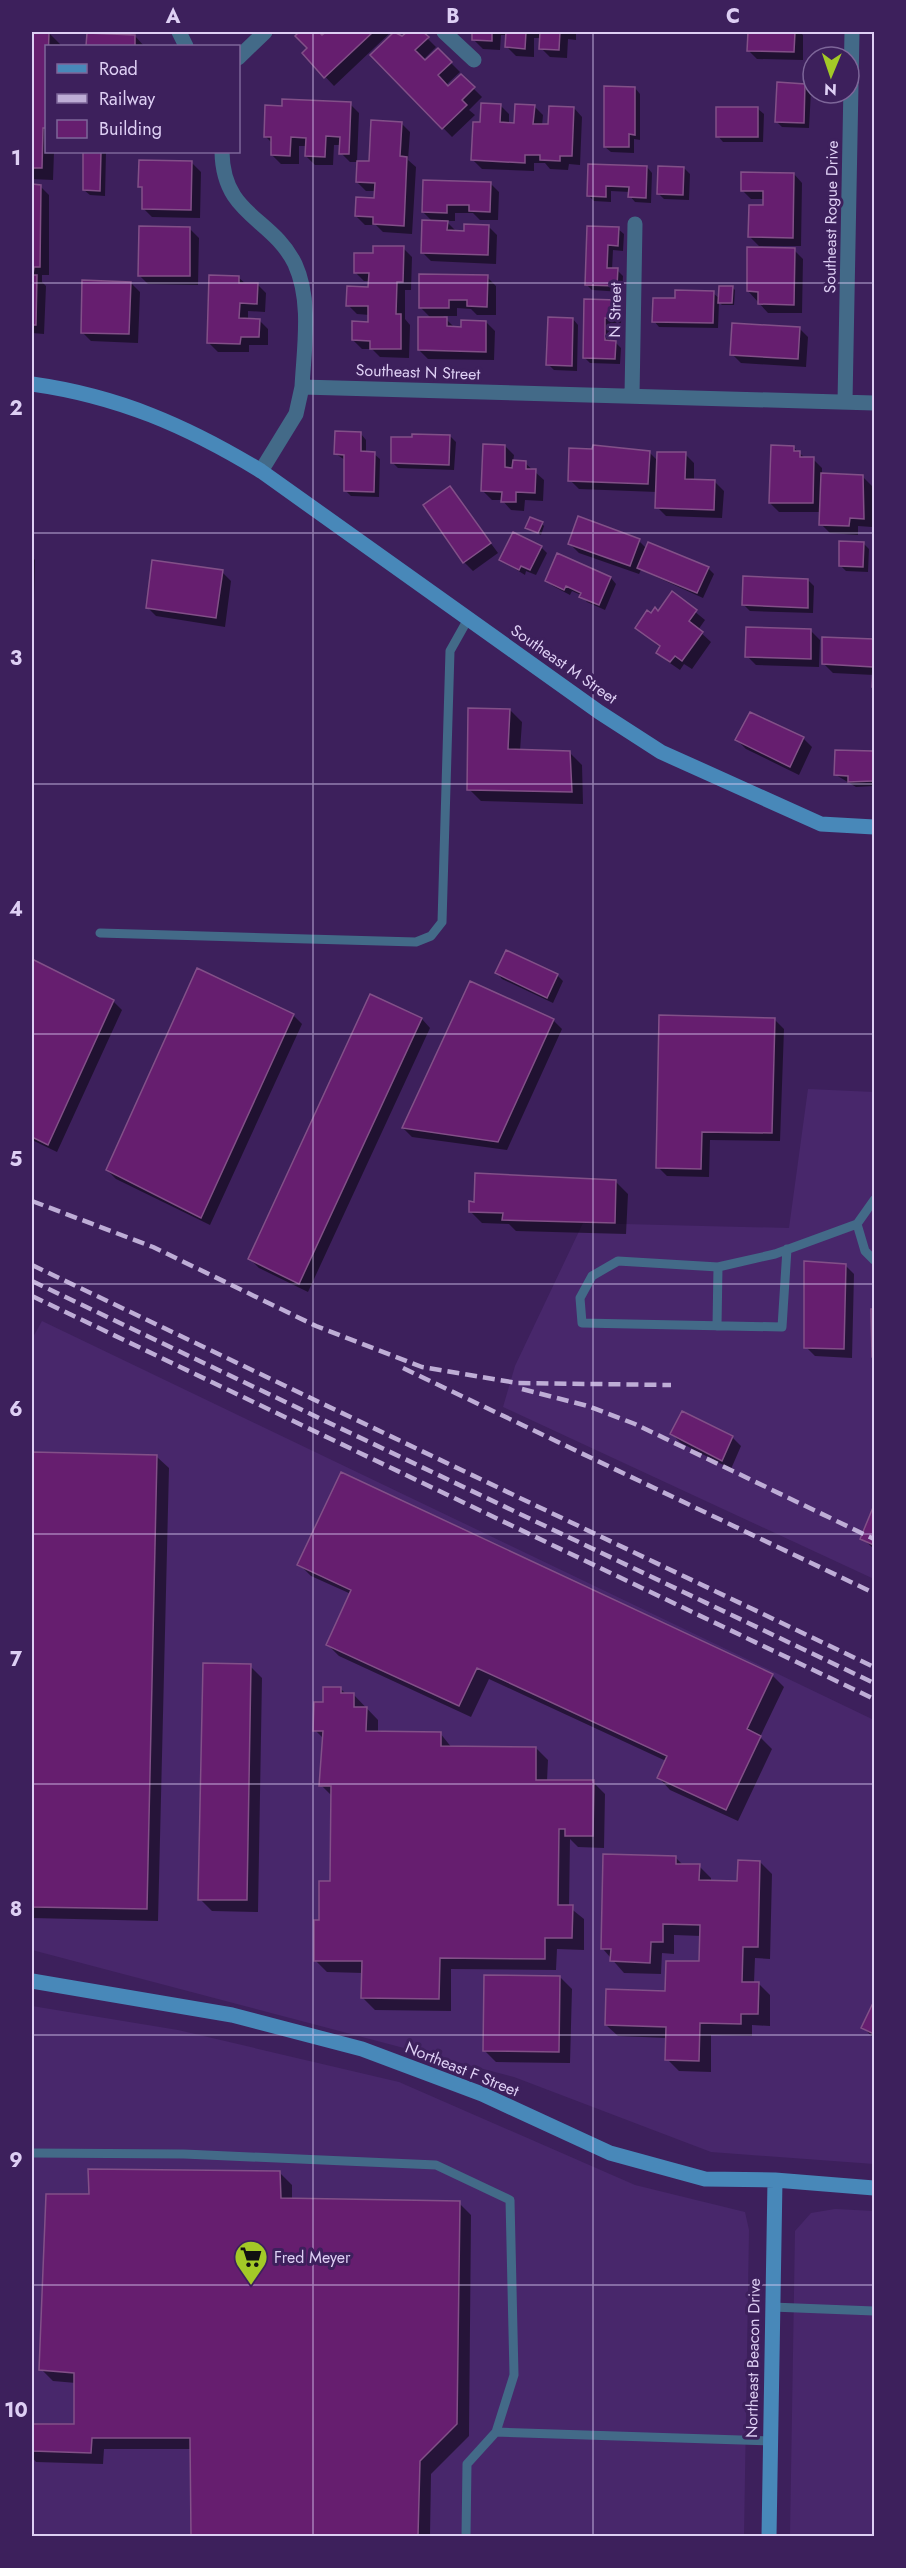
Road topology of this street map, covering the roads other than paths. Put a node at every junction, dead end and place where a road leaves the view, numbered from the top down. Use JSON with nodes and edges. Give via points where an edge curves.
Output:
{"nodes":[{"id":1,"x":265,"y":32,"type":"edge"},
{"id":2,"x":444,"y":32,"type":"edge"},
{"id":3,"x":852,"y":32,"type":"edge"},
{"id":4,"x":240,"y":56,"type":"edge"},
{"id":5,"x":474,"y":60,"type":"dead end"},
{"id":6,"x":222,"y":153,"type":"edge"},
{"id":7,"x":635,"y":224,"type":"dead end"},
{"id":8,"x":32,"y":384,"type":"edge"},
{"id":9,"x":303,"y":387,"type":"junction"},
{"id":10,"x":632,"y":396,"type":"junction"},
{"id":11,"x":845,"y":402,"type":"junction"},
{"id":12,"x":874,"y":403,"type":"edge"},
{"id":13,"x":261,"y":471,"type":"junction"},
{"id":14,"x":468,"y":619,"type":"junction"},
{"id":15,"x":874,"y":827,"type":"edge"},
{"id":16,"x":100,"y":933,"type":"dead end"},
{"id":17,"x":874,"y":1200,"type":"edge"},
{"id":18,"x":857,"y":1224,"type":"junction"},
{"id":19,"x":787,"y":1250,"type":"junction"},
{"id":20,"x":874,"y":1260,"type":"edge"},
{"id":21,"x":718,"y":1267,"type":"junction"},
{"id":22,"x":717,"y":1326,"type":"junction"},
{"id":23,"x":32,"y":1981,"type":"edge"},
{"id":24,"x":32,"y":2153,"type":"edge"},
{"id":25,"x":775,"y":2180,"type":"junction"},
{"id":26,"x":874,"y":2188,"type":"edge"},
{"id":27,"x":772,"y":2307,"type":"junction"},
{"id":28,"x":874,"y":2311,"type":"edge"},
{"id":29,"x":496,"y":2432,"type":"junction"},
{"id":30,"x":769,"y":2441,"type":"junction"},
{"id":31,"x":466,"y":2536,"type":"edge"},
{"id":32,"x":769,"y":2536,"type":"edge"}],
"edges":[{"from":1,"to":4,"type":"street"},
{"from":2,"to":5,"type":"street"},
{"from":3,"to":11,"type":"street","name":"Southeast Rogue Drive"},
{"from":6,"to":9,"type":"street","via":[[224,175],[233,195],[249,216],[281,244],[301,283],[305,309]]},
{"from":7,"to":10,"type":"street","name":"N Street"},
{"from":8,"to":13,"type":"street","via":[[142,409],[207,438]]},
{"from":9,"to":10,"type":"street","name":"Southeast N Street"},
{"from":9,"to":13,"type":"street","via":[[296,414]]},
{"from":10,"to":11,"type":"street","name":"Southeast N Street"},
{"from":11,"to":12,"type":"street","name":"Southeast N Street"},
{"from":13,"to":14,"type":"street","name":"Southeast M Street"},
{"from":14,"to":15,"type":"street","name":"Southeast M Street","via":[[661,752],[821,824]]},
{"from":14,"to":16,"type":"lane","via":[[450,651],[442,922],[431,936],[416,942]]},
{"from":17,"to":18,"type":"lane"},
{"from":18,"to":19,"type":"lane"},
{"from":18,"to":20,"type":"lane","via":[[866,1251]]},
{"from":19,"to":21,"type":"lane"},
{"from":19,"to":22,"type":"lane","via":[[782,1327]]},
{"from":21,"to":22,"type":"lane"},
{"from":21,"to":22,"type":"lane","via":[[618,1261],[592,1276],[580,1298],[582,1323]]},
{"from":23,"to":25,"type":"street","name":"Northeast F Street","via":[[232,2014],[340,2043],[482,2094],[610,2153],[705,2179]]},
{"from":24,"to":29,"type":"lane","via":[[184,2154],[436,2165],[510,2200],[514,2375]]},
{"from":25,"to":26,"type":"street","name":"Northeast F Street"},
{"from":25,"to":27,"type":"street","name":"Northeast Beacon Drive"},
{"from":27,"to":28,"type":"lane"},
{"from":27,"to":30,"type":"street","name":"Northeast Beacon Drive"},
{"from":29,"to":30,"type":"lane"},
{"from":29,"to":31,"type":"lane","via":[[467,2464]]},
{"from":30,"to":32,"type":"street","name":"Northeast Beacon Drive"}]}
